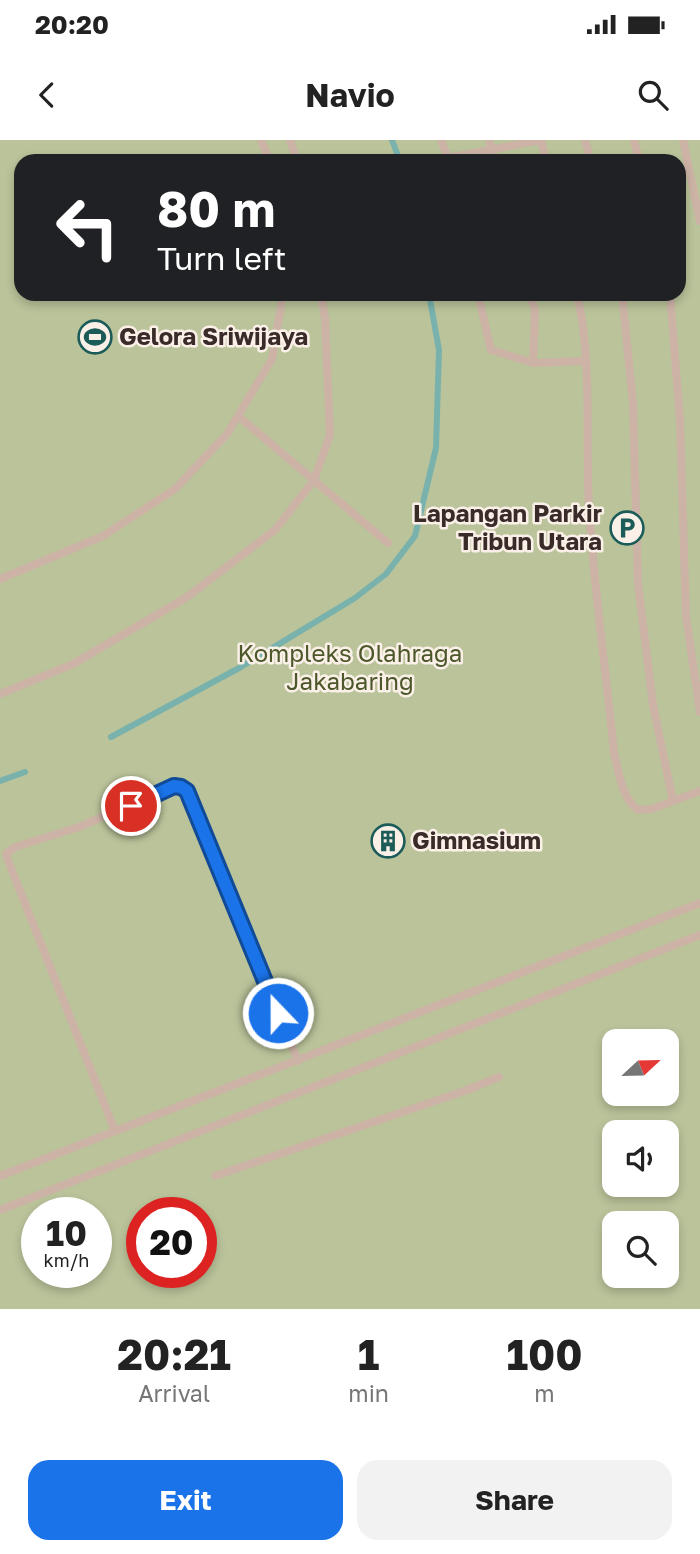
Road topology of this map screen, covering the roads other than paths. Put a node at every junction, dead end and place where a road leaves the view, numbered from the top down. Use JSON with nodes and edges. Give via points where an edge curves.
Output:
{"nodes":[{"id":1,"x":489,"y":140,"type":"edge"},
{"id":2,"x":541,"y":140,"type":"edge"},
{"id":3,"x":492,"y":149,"type":"junction"},
{"id":4,"x":472,"y":154,"type":"edge"},
{"id":5,"x":493,"y":154,"type":"edge"},
{"id":6,"x":686,"y":154,"type":"edge"},
{"id":7,"x":700,"y":221,"type":"edge"},
{"id":8,"x":281,"y":301,"type":"edge"},
{"id":9,"x":322,"y":301,"type":"edge"},
{"id":10,"x":480,"y":301,"type":"edge"},
{"id":11,"x":532,"y":301,"type":"edge"},
{"id":12,"x":579,"y":301,"type":"edge"},
{"id":13,"x":623,"y":301,"type":"edge"},
{"id":14,"x":671,"y":301,"type":"edge"},
{"id":15,"x":585,"y":361,"type":"junction"},
{"id":16,"x":533,"y":363,"type":"junction"},
{"id":17,"x":238,"y":416,"type":"junction"},
{"id":18,"x":314,"y":481,"type":"junction"},
{"id":19,"x":388,"y":543,"type":"dead end"},
{"id":20,"x":0,"y":579,"type":"edge"},
{"id":21,"x":0,"y":694,"type":"edge"},
{"id":22,"x":700,"y":712,"type":"edge"},
{"id":23,"x":700,"y":791,"type":"edge"},
{"id":24,"x":673,"y":801,"type":"junction"},
{"id":25,"x":700,"y":903,"type":"edge"},
{"id":26,"x":700,"y":935,"type":"edge"},
{"id":27,"x":298,"y":1061,"type":"junction"},
{"id":28,"x":499,"y":1077,"type":"dead end"},
{"id":29,"x":115,"y":1131,"type":"junction"},
{"id":30,"x":0,"y":1176,"type":"edge"},
{"id":31,"x":215,"y":1176,"type":"dead end"},
{"id":32,"x":0,"y":1210,"type":"edge"}],
"edges":[{"from":1,"to":3,"type":"lane"},
{"from":2,"to":3,"type":"lane"},
{"from":3,"to":4,"type":"lane"},
{"from":3,"to":5,"type":"lane"},
{"from":6,"to":7,"type":"lane"},
{"from":8,"to":17,"type":"lane","via":[[272,359]]},
{"from":9,"to":18,"type":"lane","via":[[330,435]]},
{"from":10,"to":16,"type":"lane","via":[[491,350]]},
{"from":11,"to":16,"type":"lane"},
{"from":12,"to":15,"type":"lane"},
{"from":13,"to":24,"type":"lane","via":[[632,403],[638,584],[653,705]]},
{"from":14,"to":22,"type":"lane","via":[[680,420],[686,617]]},
{"from":15,"to":16,"type":"lane"},
{"from":15,"to":24,"type":"lane","via":[[589,508],[614,753],[631,805],[638,810],[652,809]]},
{"from":17,"to":18,"type":"lane"},
{"from":17,"to":20,"type":"lane","via":[[175,489],[103,536]]},
{"from":18,"to":19,"type":"lane"},
{"from":18,"to":21,"type":"lane","via":[[275,530],[187,597],[73,664]]},
{"from":23,"to":24,"type":"lane"},
{"from":25,"to":27,"type":"lane"},
{"from":26,"to":32,"type":"lane"},
{"from":27,"to":29,"type":"lane"},
{"from":27,"to":29,"type":"lane","via":[[190,798],[174,786],[6,854]]},
{"from":28,"to":31,"type":"lane"},
{"from":29,"to":30,"type":"lane"}]}
